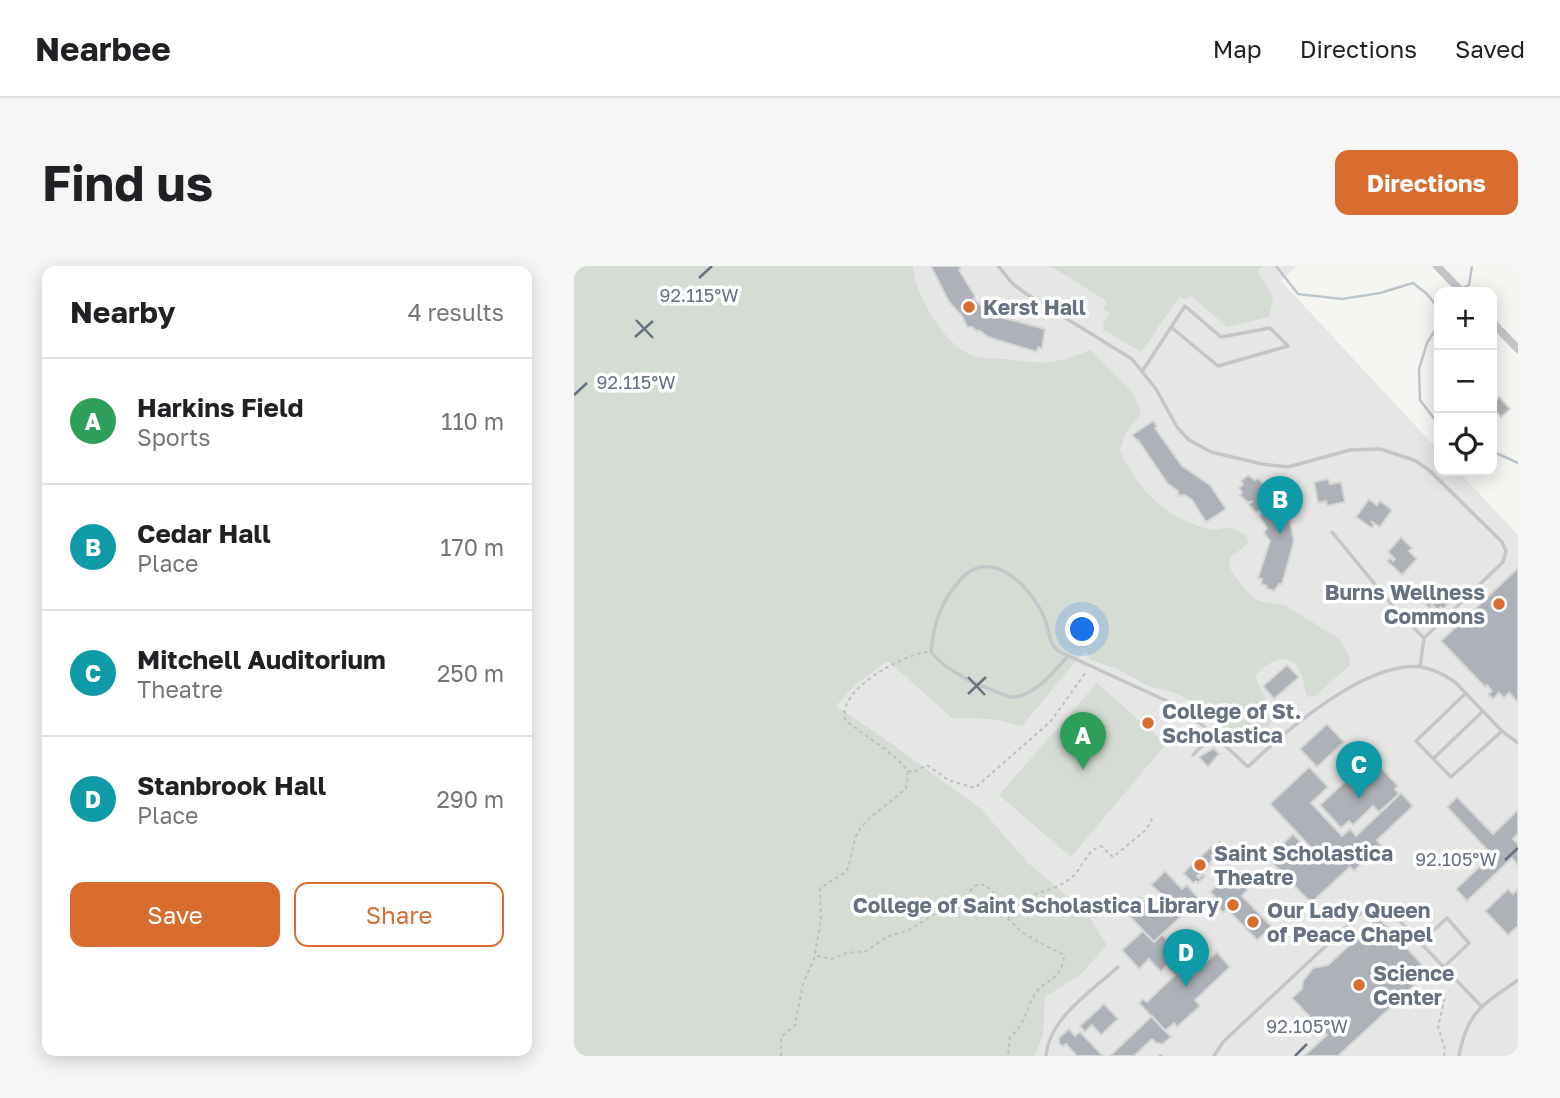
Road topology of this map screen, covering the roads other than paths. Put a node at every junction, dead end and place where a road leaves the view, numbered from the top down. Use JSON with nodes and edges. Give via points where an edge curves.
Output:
{"nodes":[{"id":1,"x":998,"y":266,"type":"edge"},
{"id":2,"x":1437,"y":266,"type":"edge"},
{"id":3,"x":1457,"y":287,"type":"edge"},
{"id":4,"x":1171,"y":327,"type":"junction"},
{"id":5,"x":1497,"y":327,"type":"edge"},
{"id":6,"x":1518,"y":349,"type":"edge"},
{"id":7,"x":1143,"y":370,"type":"junction"},
{"id":8,"x":1332,"y":533,"type":"dead end"},
{"id":9,"x":1424,"y":638,"type":"junction"},
{"id":10,"x":1068,"y":656,"type":"junction"},
{"id":11,"x":1420,"y":667,"type":"junction"},
{"id":12,"x":1466,"y":692,"type":"junction"},
{"id":13,"x":1483,"y":711,"type":"junction"},
{"id":14,"x":1502,"y":731,"type":"junction"},
{"id":15,"x":1213,"y":734,"type":"junction"},
{"id":16,"x":1518,"y":744,"type":"edge"},
{"id":17,"x":1193,"y":755,"type":"dead end"},
{"id":18,"x":1433,"y":758,"type":"junction"},
{"id":19,"x":1420,"y":943,"type":"junction"},
{"id":20,"x":1118,"y":967,"type":"dead end"},
{"id":21,"x":1444,"y":967,"type":"junction"},
{"id":22,"x":1518,"y":979,"type":"edge"},
{"id":23,"x":1481,"y":1006,"type":"junction"},
{"id":24,"x":1046,"y":1056,"type":"edge"},
{"id":25,"x":1214,"y":1056,"type":"edge"},
{"id":26,"x":1459,"y":1056,"type":"edge"}],
"edges":[{"from":1,"to":7,"type":"lane","via":[[1025,293],[1119,349]]},
{"from":2,"to":3,"type":"street"},
{"from":4,"to":4,"type":"lane","via":[[1218,366],[1288,346],[1270,328],[1221,337],[1185,306]]},
{"from":4,"to":7,"type":"lane"},
{"from":5,"to":6,"type":"street"},
{"from":7,"to":9,"type":"lane","via":[[1177,427],[1211,452],[1288,467],[1350,450],[1380,449],[1414,460],[1448,488],[1502,542],[1506,555]]},
{"from":8,"to":9,"type":"lane"},
{"from":9,"to":11,"type":"lane"},
{"from":10,"to":10,"type":"lane","via":[[1052,645],[1045,619],[1024,586],[987,565],[964,576],[947,595],[938,613],[931,652],[960,676],[1010,697],[1032,690]]},
{"from":10,"to":15,"type":"lane","via":[[1180,707]]},
{"from":11,"to":12,"type":"lane","via":[[1446,675]]},
{"from":11,"to":15,"type":"lane","via":[[1384,672],[1349,688],[1292,726],[1248,766]]},
{"from":12,"to":13,"type":"lane"},
{"from":12,"to":18,"type":"lane","via":[[1416,741]]},
{"from":13,"to":14,"type":"lane"},
{"from":13,"to":18,"type":"lane"},
{"from":14,"to":16,"type":"lane"},
{"from":14,"to":18,"type":"lane","via":[[1451,777]]},
{"from":15,"to":17,"type":"lane"},
{"from":19,"to":21,"type":"lane"},
{"from":19,"to":21,"type":"lane","via":[[1447,918],[1469,943]]},
{"from":19,"to":25,"type":"lane","via":[[1389,910],[1370,908],[1281,986]]},
{"from":20,"to":24,"type":"lane","via":[[1061,1020],[1047,1044]]},
{"from":21,"to":23,"type":"lane"},
{"from":22,"to":23,"type":"lane"},
{"from":23,"to":26,"type":"lane","via":[[1465,1028]]}]}
